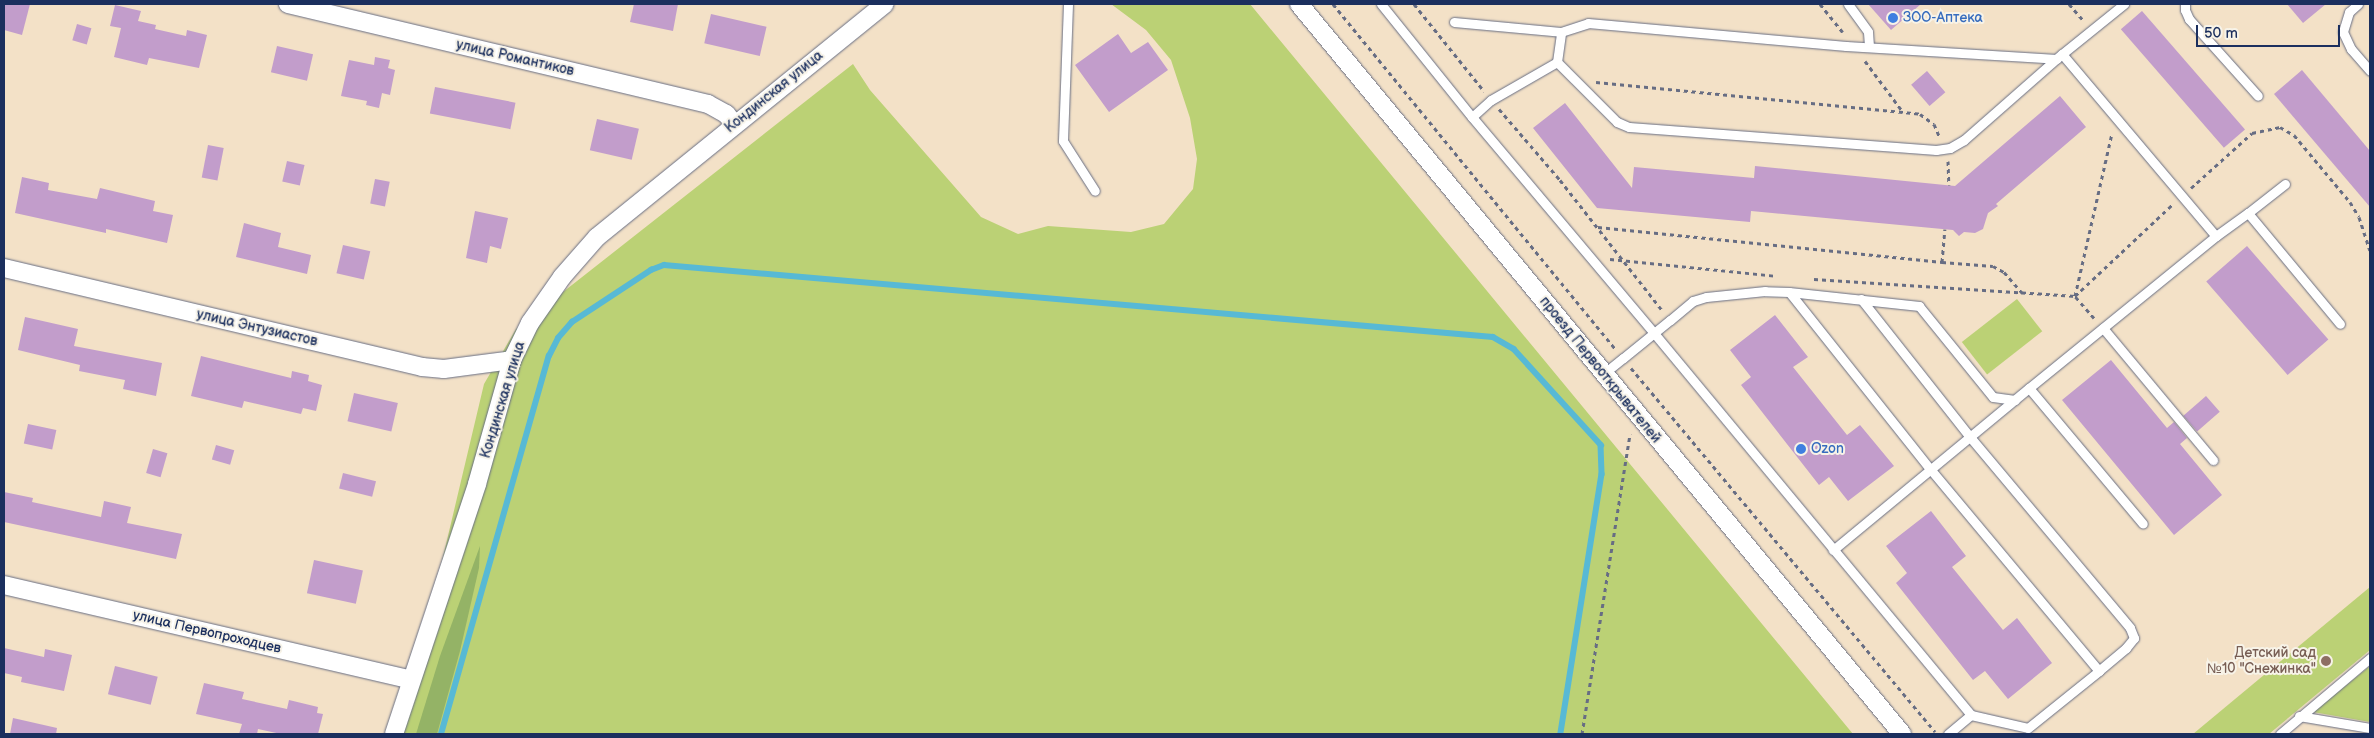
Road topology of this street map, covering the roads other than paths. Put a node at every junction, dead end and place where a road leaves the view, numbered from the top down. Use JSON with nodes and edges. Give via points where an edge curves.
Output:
{"nodes":[{"id":1,"x":288,"y":4,"type":"edge"},
{"id":2,"x":885,"y":4,"type":"edge"},
{"id":3,"x":1068,"y":4,"type":"edge"},
{"id":4,"x":1299,"y":4,"type":"edge"},
{"id":5,"x":1381,"y":4,"type":"edge"},
{"id":6,"x":1848,"y":4,"type":"edge"},
{"id":7,"x":2124,"y":4,"type":"edge"},
{"id":8,"x":2185,"y":4,"type":"edge"},
{"id":9,"x":2358,"y":4,"type":"edge"},
{"id":10,"x":1454,"y":22,"type":"dead end"},
{"id":11,"x":1561,"y":32,"type":"junction"},
{"id":12,"x":1869,"y":47,"type":"junction"},
{"id":13,"x":2060,"y":56,"type":"junction"},
{"id":14,"x":1557,"y":62,"type":"junction"},
{"id":15,"x":2370,"y":71,"type":"edge"},
{"id":16,"x":2258,"y":96,"type":"dead end"},
{"id":17,"x":1472,"y":117,"type":"junction"},
{"id":18,"x":735,"y":124,"type":"junction"},
{"id":19,"x":2285,"y":184,"type":"dead end"},
{"id":20,"x":1095,"y":191,"type":"dead end"},
{"id":21,"x":2248,"y":213,"type":"junction"},
{"id":22,"x":2216,"y":236,"type":"junction"},
{"id":23,"x":4,"y":268,"type":"edge"},
{"id":24,"x":1789,"y":292,"type":"junction"},
{"id":25,"x":1861,"y":299,"type":"junction"},
{"id":26,"x":2340,"y":324,"type":"dead end"},
{"id":27,"x":2103,"y":328,"type":"junction"},
{"id":28,"x":1654,"y":333,"type":"junction"},
{"id":29,"x":512,"y":360,"type":"junction"},
{"id":30,"x":1603,"y":374,"type":"junction"},
{"id":31,"x":2029,"y":388,"type":"junction"},
{"id":32,"x":2015,"y":400,"type":"junction"},
{"id":33,"x":1970,"y":437,"type":"junction"},
{"id":34,"x":2213,"y":460,"type":"dead end"},
{"id":35,"x":1930,"y":469,"type":"junction"},
{"id":36,"x":2143,"y":524,"type":"dead end"},
{"id":37,"x":1833,"y":550,"type":"junction"},
{"id":38,"x":4,"y":585,"type":"edge"},
{"id":39,"x":2370,"y":658,"type":"edge"},
{"id":40,"x":2099,"y":671,"type":"junction"},
{"id":41,"x":411,"y":680,"type":"junction"},
{"id":42,"x":1971,"y":715,"type":"junction"},
{"id":43,"x":2299,"y":716,"type":"junction"},
{"id":44,"x":2370,"y":728,"type":"edge"},
{"id":45,"x":394,"y":734,"type":"edge"},
{"id":46,"x":1902,"y":734,"type":"edge"},
{"id":47,"x":1948,"y":734,"type":"edge"},
{"id":48,"x":2280,"y":734,"type":"edge"}],
"edges":[{"from":1,"to":18,"type":"street","name":"улица Романтиков","via":[[708,104],[726,114]]},
{"from":2,"to":18,"type":"street","name":"Кондинская улица"},
{"from":3,"to":20,"type":"lane","via":[[1062,141]]},
{"from":4,"to":30,"type":"street","name":"проезд Первооткрывателей"},
{"from":5,"to":17,"type":"lane"},
{"from":6,"to":12,"type":"lane","via":[[1868,32]]},
{"from":7,"to":13,"type":"lane"},
{"from":8,"to":16,"type":"lane","via":[[2190,19]]},
{"from":9,"to":15,"type":"lane","via":[[2349,12],[2343,32],[2351,49]]},
{"from":10,"to":11,"type":"lane"},
{"from":11,"to":12,"type":"lane","via":[[1588,23]]},
{"from":11,"to":14,"type":"lane"},
{"from":12,"to":13,"type":"lane"},
{"from":13,"to":14,"type":"lane","via":[[1964,140],[1944,149],[1629,127],[1617,122]]},
{"from":13,"to":22,"type":"lane"},
{"from":14,"to":17,"type":"lane","via":[[1492,100]]},
{"from":17,"to":28,"type":"lane"},
{"from":18,"to":29,"type":"street","name":"Кондинская улица","via":[[597,237],[562,277],[530,323]]},
{"from":19,"to":21,"type":"lane"},
{"from":21,"to":22,"type":"lane"},
{"from":21,"to":26,"type":"lane"},
{"from":22,"to":27,"type":"lane"},
{"from":23,"to":29,"type":"street","name":"улица Энтузиастов","via":[[422,367],[444,369]]},
{"from":24,"to":25,"type":"lane"},
{"from":24,"to":28,"type":"lane","via":[[1706,296],[1694,301]]},
{"from":24,"to":35,"type":"lane"},
{"from":25,"to":32,"type":"lane","via":[[1919,306],[1992,396]]},
{"from":25,"to":33,"type":"lane"},
{"from":27,"to":31,"type":"lane"},
{"from":27,"to":34,"type":"lane"},
{"from":28,"to":30,"type":"lane"},
{"from":28,"to":37,"type":"lane"},
{"from":29,"to":41,"type":"street","name":"Кондинская улица","via":[[477,484]]},
{"from":30,"to":46,"type":"street","name":"проезд Первооткрывателей"},
{"from":31,"to":32,"type":"lane"},
{"from":31,"to":36,"type":"lane"},
{"from":32,"to":33,"type":"lane"},
{"from":33,"to":35,"type":"lane"},
{"from":33,"to":40,"type":"lane","via":[[2130,628],[2134,638]]},
{"from":35,"to":37,"type":"lane"},
{"from":35,"to":40,"type":"lane"},
{"from":37,"to":42,"type":"lane"},
{"from":38,"to":41,"type":"street","name":"улица Первопроходцев"},
{"from":39,"to":43,"type":"lane"},
{"from":40,"to":42,"type":"lane","via":[[2028,728]]},
{"from":41,"to":45,"type":"street","name":"Кондинская улица"},
{"from":42,"to":47,"type":"lane"},
{"from":43,"to":44,"type":"lane"},
{"from":43,"to":48,"type":"lane"}]}
